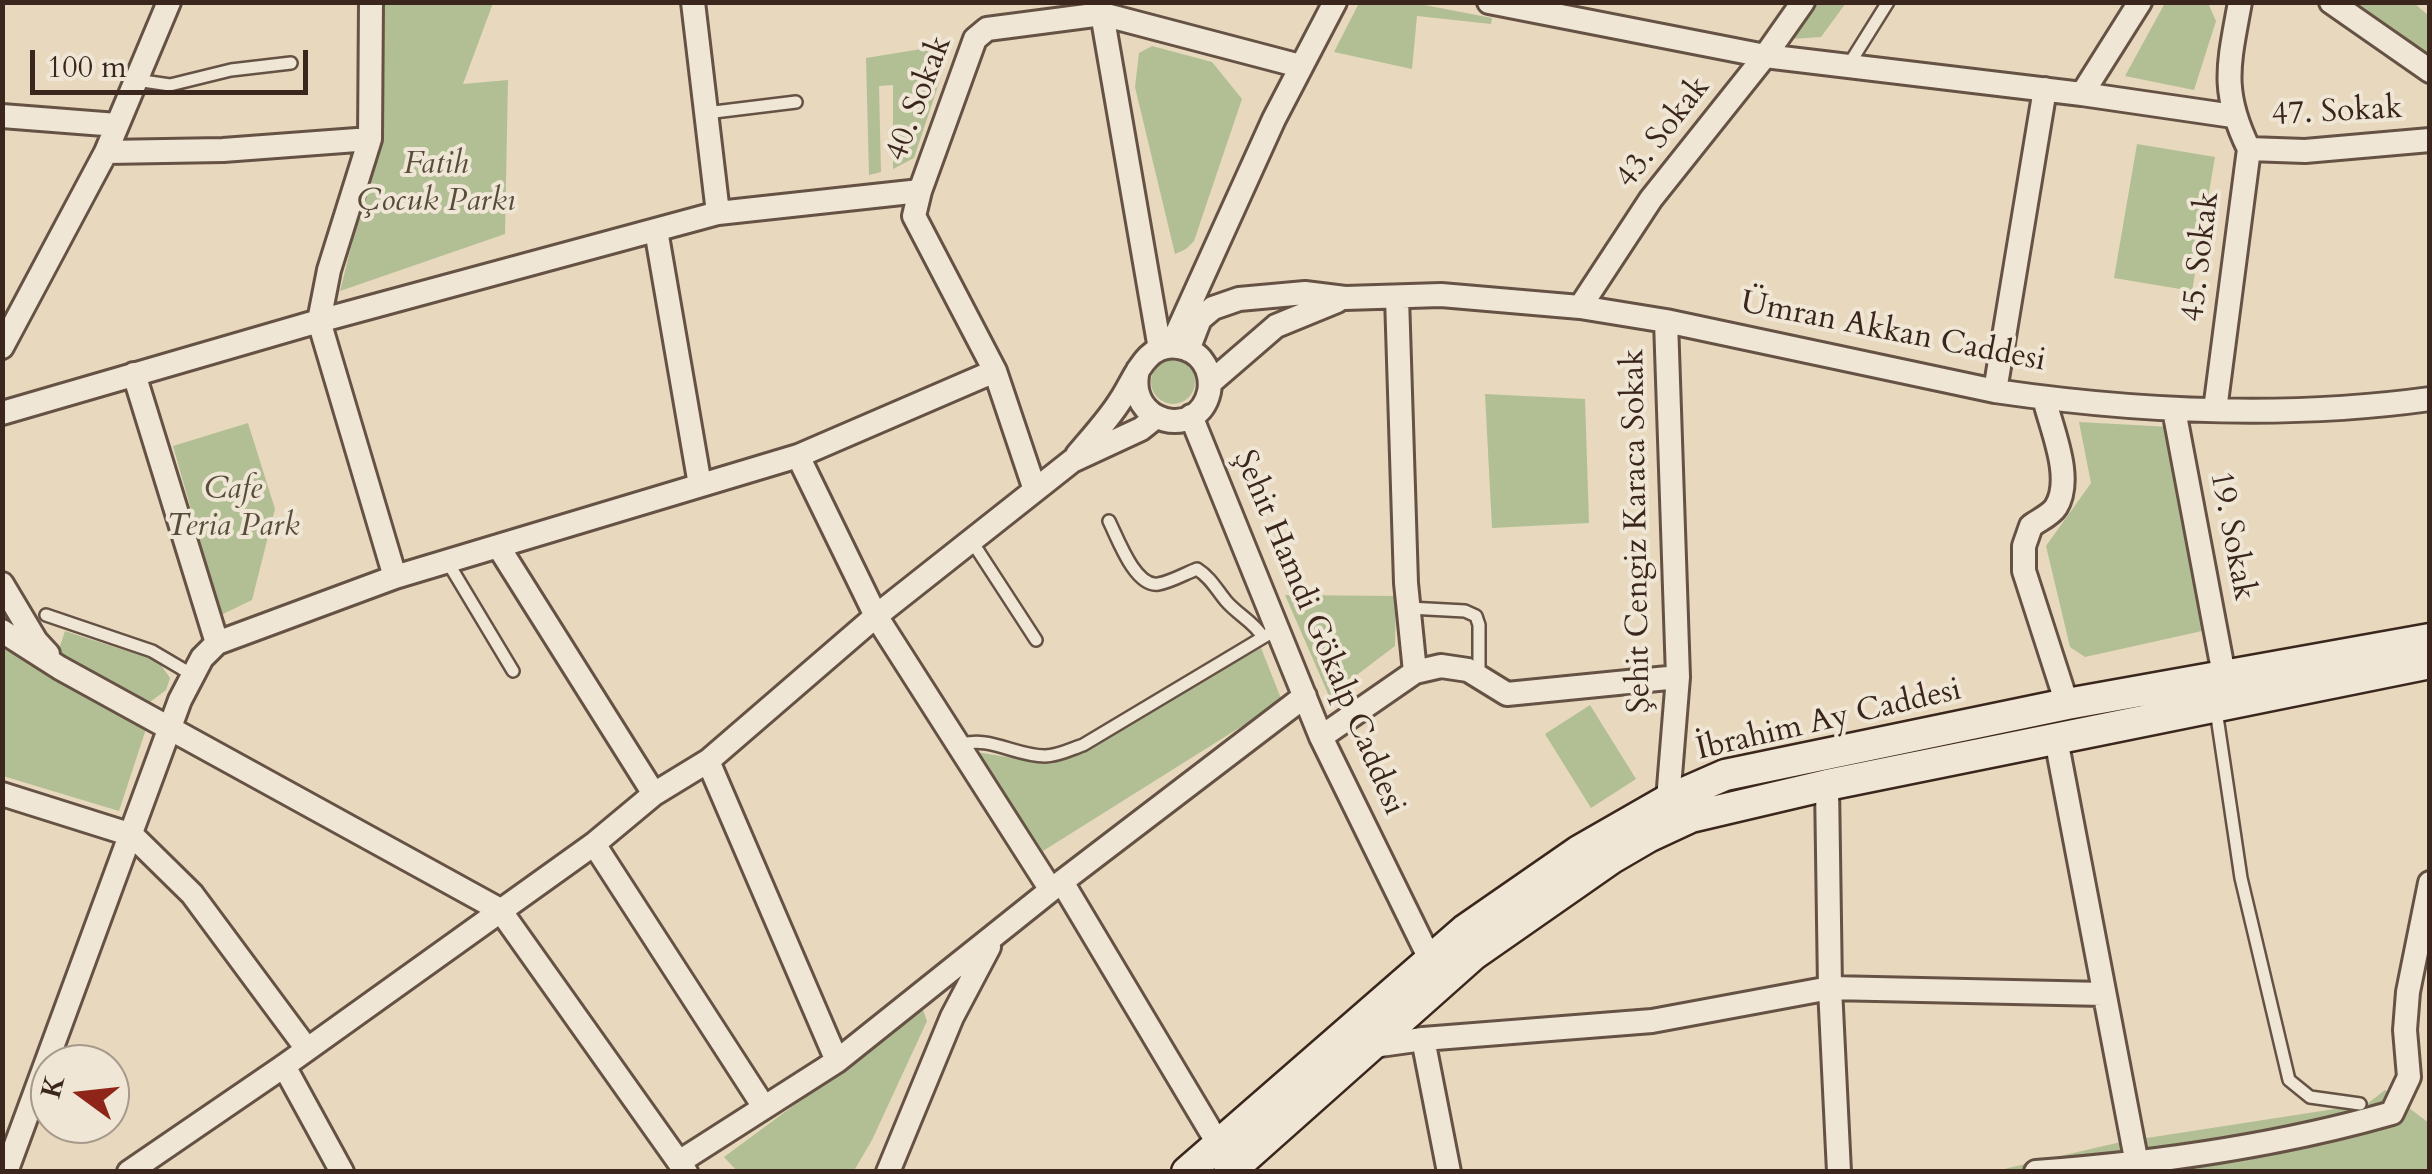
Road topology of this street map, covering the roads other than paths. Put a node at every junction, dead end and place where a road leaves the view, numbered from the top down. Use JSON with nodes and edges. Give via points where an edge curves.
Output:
{"nodes":[{"id":1,"x":169,"y":2,"type":"edge"},
{"id":2,"x":370,"y":2,"type":"edge"},
{"id":3,"x":693,"y":2,"type":"edge"},
{"id":4,"x":1335,"y":2,"type":"edge"},
{"id":5,"x":1489,"y":2,"type":"edge"},
{"id":6,"x":1803,"y":2,"type":"edge"},
{"id":7,"x":1888,"y":2,"type":"edge"},
{"id":8,"x":2140,"y":2,"type":"edge"},
{"id":9,"x":2240,"y":2,"type":"edge"},
{"id":10,"x":2332,"y":2,"type":"edge"},
{"id":11,"x":1101,"y":8,"type":"edge"},
{"id":12,"x":1765,"y":56,"type":"junction"},
{"id":13,"x":291,"y":64,"type":"dead end"},
{"id":14,"x":1300,"y":66,"type":"junction"},
{"id":15,"x":1848,"y":66,"type":"junction"},
{"id":16,"x":2430,"y":72,"type":"edge"},
{"id":17,"x":136,"y":80,"type":"junction"},
{"id":18,"x":2045,"y":89,"type":"junction"},
{"id":19,"x":2082,"y":94,"type":"junction"},
{"id":20,"x":796,"y":102,"type":"dead end"},
{"id":21,"x":706,"y":113,"type":"junction"},
{"id":22,"x":2,"y":116,"type":"edge"},
{"id":23,"x":2233,"y":116,"type":"junction"},
{"id":24,"x":117,"y":125,"type":"junction"},
{"id":25,"x":370,"y":139,"type":"junction"},
{"id":26,"x":2430,"y":140,"type":"edge"},
{"id":27,"x":2249,"y":149,"type":"junction"},
{"id":28,"x":106,"y":152,"type":"junction"},
{"id":29,"x":920,"y":191,"type":"junction"},
{"id":30,"x":718,"y":213,"type":"junction"},
{"id":31,"x":656,"y":230,"type":"junction"},
{"id":32,"x":1397,"y":297,"type":"junction"},
{"id":33,"x":1346,"y":298,"type":"junction"},
{"id":34,"x":1580,"y":307,"type":"junction"},
{"id":35,"x":1666,"y":320,"type":"junction"},
{"id":36,"x":319,"y":321,"type":"junction"},
{"id":37,"x":2,"y":346,"type":"edge"},
{"id":38,"x":1173,"y":348,"type":"junction"},
{"id":39,"x":1138,"y":370,"type":"junction"},
{"id":40,"x":994,"y":371,"type":"junction"},
{"id":41,"x":134,"y":374,"type":"junction"},
{"id":42,"x":1210,"y":383,"type":"junction"},
{"id":43,"x":1995,"y":391,"type":"junction"},
{"id":44,"x":2044,"y":398,"type":"junction"},
{"id":45,"x":2430,"y":399,"type":"edge"},
{"id":46,"x":2174,"y":410,"type":"junction"},
{"id":47,"x":2215,"y":410,"type":"junction"},
{"id":48,"x":2,"y":413,"type":"edge"},
{"id":49,"x":1192,"y":416,"type":"junction"},
{"id":50,"x":1156,"y":417,"type":"junction"},
{"id":51,"x":798,"y":456,"type":"junction"},
{"id":52,"x":1072,"y":462,"type":"junction"},
{"id":53,"x":700,"y":485,"type":"junction"},
{"id":54,"x":1034,"y":490,"type":"junction"},
{"id":55,"x":1109,"y":521,"type":"dead end"},
{"id":56,"x":970,"y":540,"type":"junction"},
{"id":57,"x":498,"y":546,"type":"junction"},
{"id":58,"x":448,"y":561,"type":"junction"},
{"id":59,"x":394,"y":577,"type":"junction"},
{"id":60,"x":2,"y":584,"type":"edge"},
{"id":61,"x":1409,"y":608,"type":"junction"},
{"id":62,"x":46,"y":616,"type":"dead end"},
{"id":63,"x":876,"y":616,"type":"junction"},
{"id":64,"x":2,"y":632,"type":"edge"},
{"id":65,"x":1270,"y":633,"type":"junction"},
{"id":66,"x":2430,"y":639,"type":"edge"},
{"id":67,"x":1036,"y":640,"type":"dead end"},
{"id":68,"x":218,"y":643,"type":"junction"},
{"id":69,"x":2430,"y":663,"type":"edge"},
{"id":70,"x":60,"y":668,"type":"junction"},
{"id":71,"x":513,"y":671,"type":"dead end"},
{"id":72,"x":1415,"y":672,"type":"junction"},
{"id":73,"x":192,"y":674,"type":"junction"},
{"id":74,"x":2224,"y":675,"type":"junction"},
{"id":75,"x":1479,"y":677,"type":"junction"},
{"id":76,"x":1678,"y":677,"type":"junction"},
{"id":77,"x":1305,"y":696,"type":"junction"},
{"id":78,"x":2067,"y":704,"type":"junction"},
{"id":79,"x":2215,"y":706,"type":"junction"},
{"id":80,"x":169,"y":728,"type":"junction"},
{"id":81,"x":1321,"y":737,"type":"junction"},
{"id":82,"x":2056,"y":740,"type":"junction"},
{"id":83,"x":959,"y":745,"type":"junction"},
{"id":84,"x":708,"y":760,"type":"junction"},
{"id":85,"x":1827,"y":785,"type":"junction"},
{"id":86,"x":2,"y":794,"type":"edge"},
{"id":87,"x":654,"y":794,"type":"junction"},
{"id":88,"x":1668,"y":800,"type":"junction"},
{"id":89,"x":132,"y":836,"type":"junction"},
{"id":90,"x":594,"y":844,"type":"junction"},
{"id":91,"x":2430,"y":884,"type":"edge"},
{"id":92,"x":1057,"y":886,"type":"junction"},
{"id":93,"x":500,"y":910,"type":"junction"},
{"id":94,"x":995,"y":935,"type":"junction"},
{"id":95,"x":1438,"y":969,"type":"junction"},
{"id":96,"x":1830,"y":988,"type":"junction"},
{"id":97,"x":2104,"y":994,"type":"junction"},
{"id":98,"x":1423,"y":1038,"type":"junction"},
{"id":99,"x":1373,"y":1046,"type":"junction"},
{"id":100,"x":307,"y":1049,"type":"junction"},
{"id":101,"x":837,"y":1061,"type":"junction"},
{"id":102,"x":284,"y":1066,"type":"junction"},
{"id":103,"x":2360,"y":1104,"type":"dead end"},
{"id":104,"x":764,"y":1107,"type":"junction"},
{"id":105,"x":1224,"y":1158,"type":"edge"},
{"id":106,"x":2137,"y":1164,"type":"junction"},
{"id":107,"x":683,"y":1167,"type":"edge"},
{"id":108,"x":6,"y":1172,"type":"edge"},
{"id":109,"x":129,"y":1172,"type":"edge"},
{"id":110,"x":342,"y":1172,"type":"edge"},
{"id":111,"x":888,"y":1172,"type":"edge"},
{"id":112,"x":1187,"y":1172,"type":"edge"},
{"id":113,"x":1449,"y":1172,"type":"edge"},
{"id":114,"x":1839,"y":1172,"type":"edge"},
{"id":115,"x":2036,"y":1172,"type":"edge"}],
"edges":[{"from":1,"to":17,"type":"street"},
{"from":2,"to":25,"type":"street"},
{"from":3,"to":21,"type":"street"},
{"from":4,"to":14,"type":"street"},
{"from":5,"to":12,"type":"street"},
{"from":6,"to":12,"type":"street","name":"43. Sokak"},
{"from":7,"to":15,"type":"lane"},
{"from":8,"to":19,"type":"street"},
{"from":9,"to":23,"type":"street","via":[[2227,76]]},
{"from":10,"to":16,"type":"street"},
{"from":11,"to":14,"type":"street"},
{"from":11,"to":29,"type":"street","name":"40. Sokak","via":[[988,29],[974,39]]},
{"from":11,"to":38,"type":"street"},
{"from":12,"to":15,"type":"street"},
{"from":12,"to":34,"type":"street","name":"43. Sokak","via":[[1652,200]]},
{"from":13,"to":17,"type":"lane","via":[[170,85]]},
{"from":14,"to":38,"type":"street","via":[[1225,220]]},
{"from":15,"to":18,"type":"street"},
{"from":17,"to":24,"type":"street"},
{"from":18,"to":19,"type":"street"},
{"from":18,"to":43,"type":"street"},
{"from":19,"to":23,"type":"street"},
{"from":20,"to":21,"type":"lane"},
{"from":21,"to":30,"type":"street"},
{"from":22,"to":24,"type":"street"},
{"from":23,"to":27,"type":"street"},
{"from":24,"to":28,"type":"street"},
{"from":25,"to":28,"type":"street"},
{"from":25,"to":36,"type":"street","via":[[328,270]]},
{"from":26,"to":27,"type":"street","name":"47. Sokak"},
{"from":27,"to":47,"type":"street","name":"45. Sokak"},
{"from":28,"to":37,"type":"street"},
{"from":29,"to":30,"type":"street"},
{"from":29,"to":40,"type":"street","via":[[914,216]]},
{"from":30,"to":31,"type":"street"},
{"from":31,"to":36,"type":"street"},
{"from":31,"to":53,"type":"street"},
{"from":32,"to":33,"type":"street","name":"Ümran Akkan Caddesi"},
{"from":32,"to":34,"type":"street","name":"Ümran Akkan Caddesi"},
{"from":32,"to":61,"type":"street"},
{"from":33,"to":38,"type":"street","via":[[1305,293],[1239,299],[1213,308]]},
{"from":33,"to":42,"type":"street","via":[[1276,326]]},
{"from":34,"to":35,"type":"street","name":"Ümran Akkan Caddesi"},
{"from":35,"to":43,"type":"street","name":"Ümran Akkan Caddesi"},
{"from":35,"to":76,"type":"street","name":"Şehit Cengiz Karaca Sokak"},
{"from":36,"to":41,"type":"street"},
{"from":36,"to":59,"type":"street"},
{"from":38,"to":39,"type":"street","via":[[1150,354]]},
{"from":38,"to":42,"type":"street","via":[[1204,363]]},
{"from":39,"to":50,"type":"street","via":[[1136,392]]},
{"from":39,"to":52,"type":"street"},
{"from":40,"to":51,"type":"street"},
{"from":40,"to":54,"type":"street"},
{"from":41,"to":48,"type":"street"},
{"from":41,"to":68,"type":"street"},
{"from":42,"to":49,"type":"street"},
{"from":43,"to":44,"type":"street","name":"Ümran Akkan Caddesi"},
{"from":44,"to":46,"type":"street","name":"Ümran Akkan Caddesi"},
{"from":44,"to":78,"type":"street","via":[[2063,491],[2055,511],[2031,526],[2024,571]]},
{"from":45,"to":47,"type":"street","name":"Ümran Akkan Caddesi"},
{"from":46,"to":47,"type":"street","name":"Ümran Akkan Caddesi"},
{"from":46,"to":74,"type":"street","name":"19. Sokak"},
{"from":49,"to":50,"type":"street"},
{"from":49,"to":65,"type":"street","name":"Şehit Hamdi Gökalp Caddesi"},
{"from":50,"to":52,"type":"street"},
{"from":51,"to":53,"type":"street"},
{"from":51,"to":63,"type":"street"},
{"from":52,"to":54,"type":"street"},
{"from":53,"to":57,"type":"street"},
{"from":54,"to":56,"type":"street"},
{"from":55,"to":65,"type":"lane","via":[[1146,582],[1198,569],[1227,603]]},
{"from":56,"to":63,"type":"street"},
{"from":56,"to":67,"type":"lane"},
{"from":57,"to":58,"type":"street"},
{"from":57,"to":87,"type":"street"},
{"from":58,"to":59,"type":"street"},
{"from":58,"to":71,"type":"lane"},
{"from":59,"to":68,"type":"street"},
{"from":60,"to":70,"type":"street"},
{"from":61,"to":72,"type":"street"},
{"from":61,"to":75,"type":"lane","via":[[1476,616]]},
{"from":62,"to":73,"type":"lane","via":[[152,652]]},
{"from":63,"to":83,"type":"street"},
{"from":63,"to":84,"type":"street"},
{"from":64,"to":70,"type":"street"},
{"from":65,"to":77,"type":"street","name":"Şehit Hamdi Gökalp Caddesi"},
{"from":65,"to":83,"type":"lane","via":[[1083,745],[1042,756],[982,742]]},
{"from":66,"to":74,"type":"main road","name":"İbrahim Ay Caddesi"},
{"from":68,"to":73,"type":"street"},
{"from":69,"to":79,"type":"main road","name":"İbrahim Ay Caddesi"},
{"from":70,"to":80,"type":"street"},
{"from":72,"to":75,"type":"street","via":[[1441,666]]},
{"from":72,"to":81,"type":"street"},
{"from":73,"to":80,"type":"street"},
{"from":74,"to":78,"type":"main road","name":"İbrahim Ay Caddesi"},
{"from":75,"to":76,"type":"street","via":[[1507,694]]},
{"from":76,"to":88,"type":"street","name":"Şehit Cengiz Karaca Sokak"},
{"from":77,"to":81,"type":"street","name":"Şehit Hamdi Gökalp Caddesi"},
{"from":77,"to":92,"type":"street"},
{"from":78,"to":88,"type":"main road","name":"İbrahim Ay Caddesi","via":[[1725,775]]},
{"from":79,"to":82,"type":"main road","name":"İbrahim Ay Caddesi"},
{"from":79,"to":103,"type":"lane","via":[[2241,878],[2290,1080],[2310,1098]]},
{"from":80,"to":89,"type":"street"},
{"from":80,"to":93,"type":"street"},
{"from":81,"to":95,"type":"street","name":"Şehit Hamdi Gökalp Caddesi"},
{"from":82,"to":85,"type":"main road","name":"İbrahim Ay Caddesi"},
{"from":82,"to":97,"type":"street"},
{"from":83,"to":92,"type":"street"},
{"from":84,"to":87,"type":"street"},
{"from":84,"to":101,"type":"street"},
{"from":85,"to":95,"type":"main road","name":"İbrahim Ay Caddesi","via":[[1704,813],[1648,836]]},
{"from":85,"to":96,"type":"street"},
{"from":86,"to":89,"type":"street"},
{"from":87,"to":90,"type":"street"},
{"from":88,"to":95,"type":"main road","name":"İbrahim Ay Caddesi","via":[[1525,887]]},
{"from":89,"to":100,"type":"street","via":[[192,894]]},
{"from":89,"to":108,"type":"street"},
{"from":90,"to":93,"type":"street"},
{"from":90,"to":104,"type":"street"},
{"from":91,"to":106,"type":"street","via":[[2408,992],[2409,1077],[2392,1114]]},
{"from":92,"to":94,"type":"street"},
{"from":92,"to":105,"type":"street"},
{"from":93,"to":100,"type":"street"},
{"from":93,"to":107,"type":"street"},
{"from":94,"to":101,"type":"street"},
{"from":94,"to":111,"type":"street","via":[[952,1017]]},
{"from":95,"to":99,"type":"main road","name":"İbrahim Ay Caddesi"},
{"from":95,"to":105,"type":"main road","name":"İbrahim Ay Caddesi"},
{"from":96,"to":97,"type":"street"},
{"from":96,"to":98,"type":"street","via":[[1652,1021]]},
{"from":96,"to":114,"type":"street"},
{"from":97,"to":106,"type":"street"},
{"from":98,"to":99,"type":"street"},
{"from":98,"to":113,"type":"street"},
{"from":99,"to":105,"type":"main road","name":"İbrahim Ay Caddesi"},
{"from":100,"to":102,"type":"street"},
{"from":101,"to":104,"type":"street"},
{"from":102,"to":109,"type":"street"},
{"from":102,"to":110,"type":"street"},
{"from":104,"to":107,"type":"street"},
{"from":105,"to":112,"type":"main road","name":"İbrahim Ay Caddesi"},
{"from":106,"to":115,"type":"street"}]}
